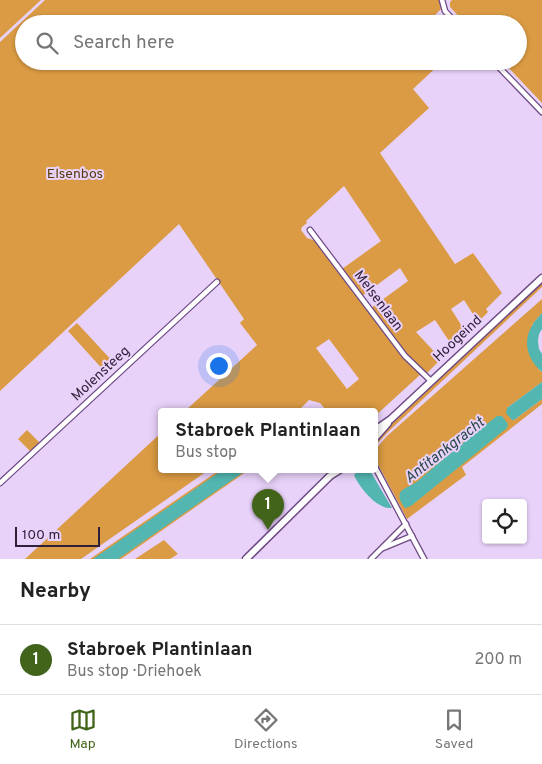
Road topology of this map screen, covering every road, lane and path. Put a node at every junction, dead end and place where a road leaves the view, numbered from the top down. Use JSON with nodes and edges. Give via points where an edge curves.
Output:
{"nodes":[{"id":1,"x":442,"y":0,"type":"edge"},
{"id":2,"x":449,"y":15,"type":"edge"},
{"id":3,"x":502,"y":70,"type":"edge"},
{"id":4,"x":542,"y":112,"type":"edge"},
{"id":5,"x":310,"y":230,"type":"dead end"},
{"id":6,"x":542,"y":278,"type":"edge"},
{"id":7,"x":217,"y":282,"type":"dead end"},
{"id":8,"x":431,"y":381,"type":"junction"},
{"id":9,"x":391,"y":419,"type":"junction"},
{"id":10,"x":378,"y":428,"type":"edge"},
{"id":11,"x":378,"y":435,"type":"edge"},
{"id":12,"x":378,"y":472,"type":"edge"},
{"id":13,"x":332,"y":473,"type":"edge"},
{"id":14,"x":335,"y":473,"type":"edge"},
{"id":15,"x":330,"y":476,"type":"junction"},
{"id":16,"x":0,"y":483,"type":"edge"},
{"id":17,"x":406,"y":524,"type":"junction"},
{"id":18,"x":412,"y":536,"type":"junction"},
{"id":19,"x":382,"y":549,"type":"junction"},
{"id":20,"x":246,"y":559,"type":"edge"},
{"id":21,"x":371,"y":559,"type":"edge"},
{"id":22,"x":424,"y":559,"type":"edge"}],
"edges":[{"from":1,"to":2,"type":"street"},
{"from":3,"to":4,"type":"street"},
{"from":5,"to":8,"type":"street","name":"Melsenlaan","via":[[405,356]]},
{"from":6,"to":8,"type":"main road","name":"Hoogeind"},
{"from":7,"to":16,"type":"street","name":"Molensteeg"},
{"from":8,"to":9,"type":"main road","name":"Hoogeind"},
{"from":9,"to":10,"type":"main road","name":"Hoogeind"},
{"from":9,"to":11,"type":"main road","name":"Hoogeind"},
{"from":12,"to":17,"type":"street"},
{"from":13,"to":15,"type":"main road"},
{"from":14,"to":15,"type":"main road"},
{"from":15,"to":20,"type":"main road"},
{"from":17,"to":18,"type":"street"},
{"from":17,"to":19,"type":"street"},
{"from":18,"to":19,"type":"street"},
{"from":18,"to":22,"type":"street"},
{"from":19,"to":21,"type":"street"}]}
